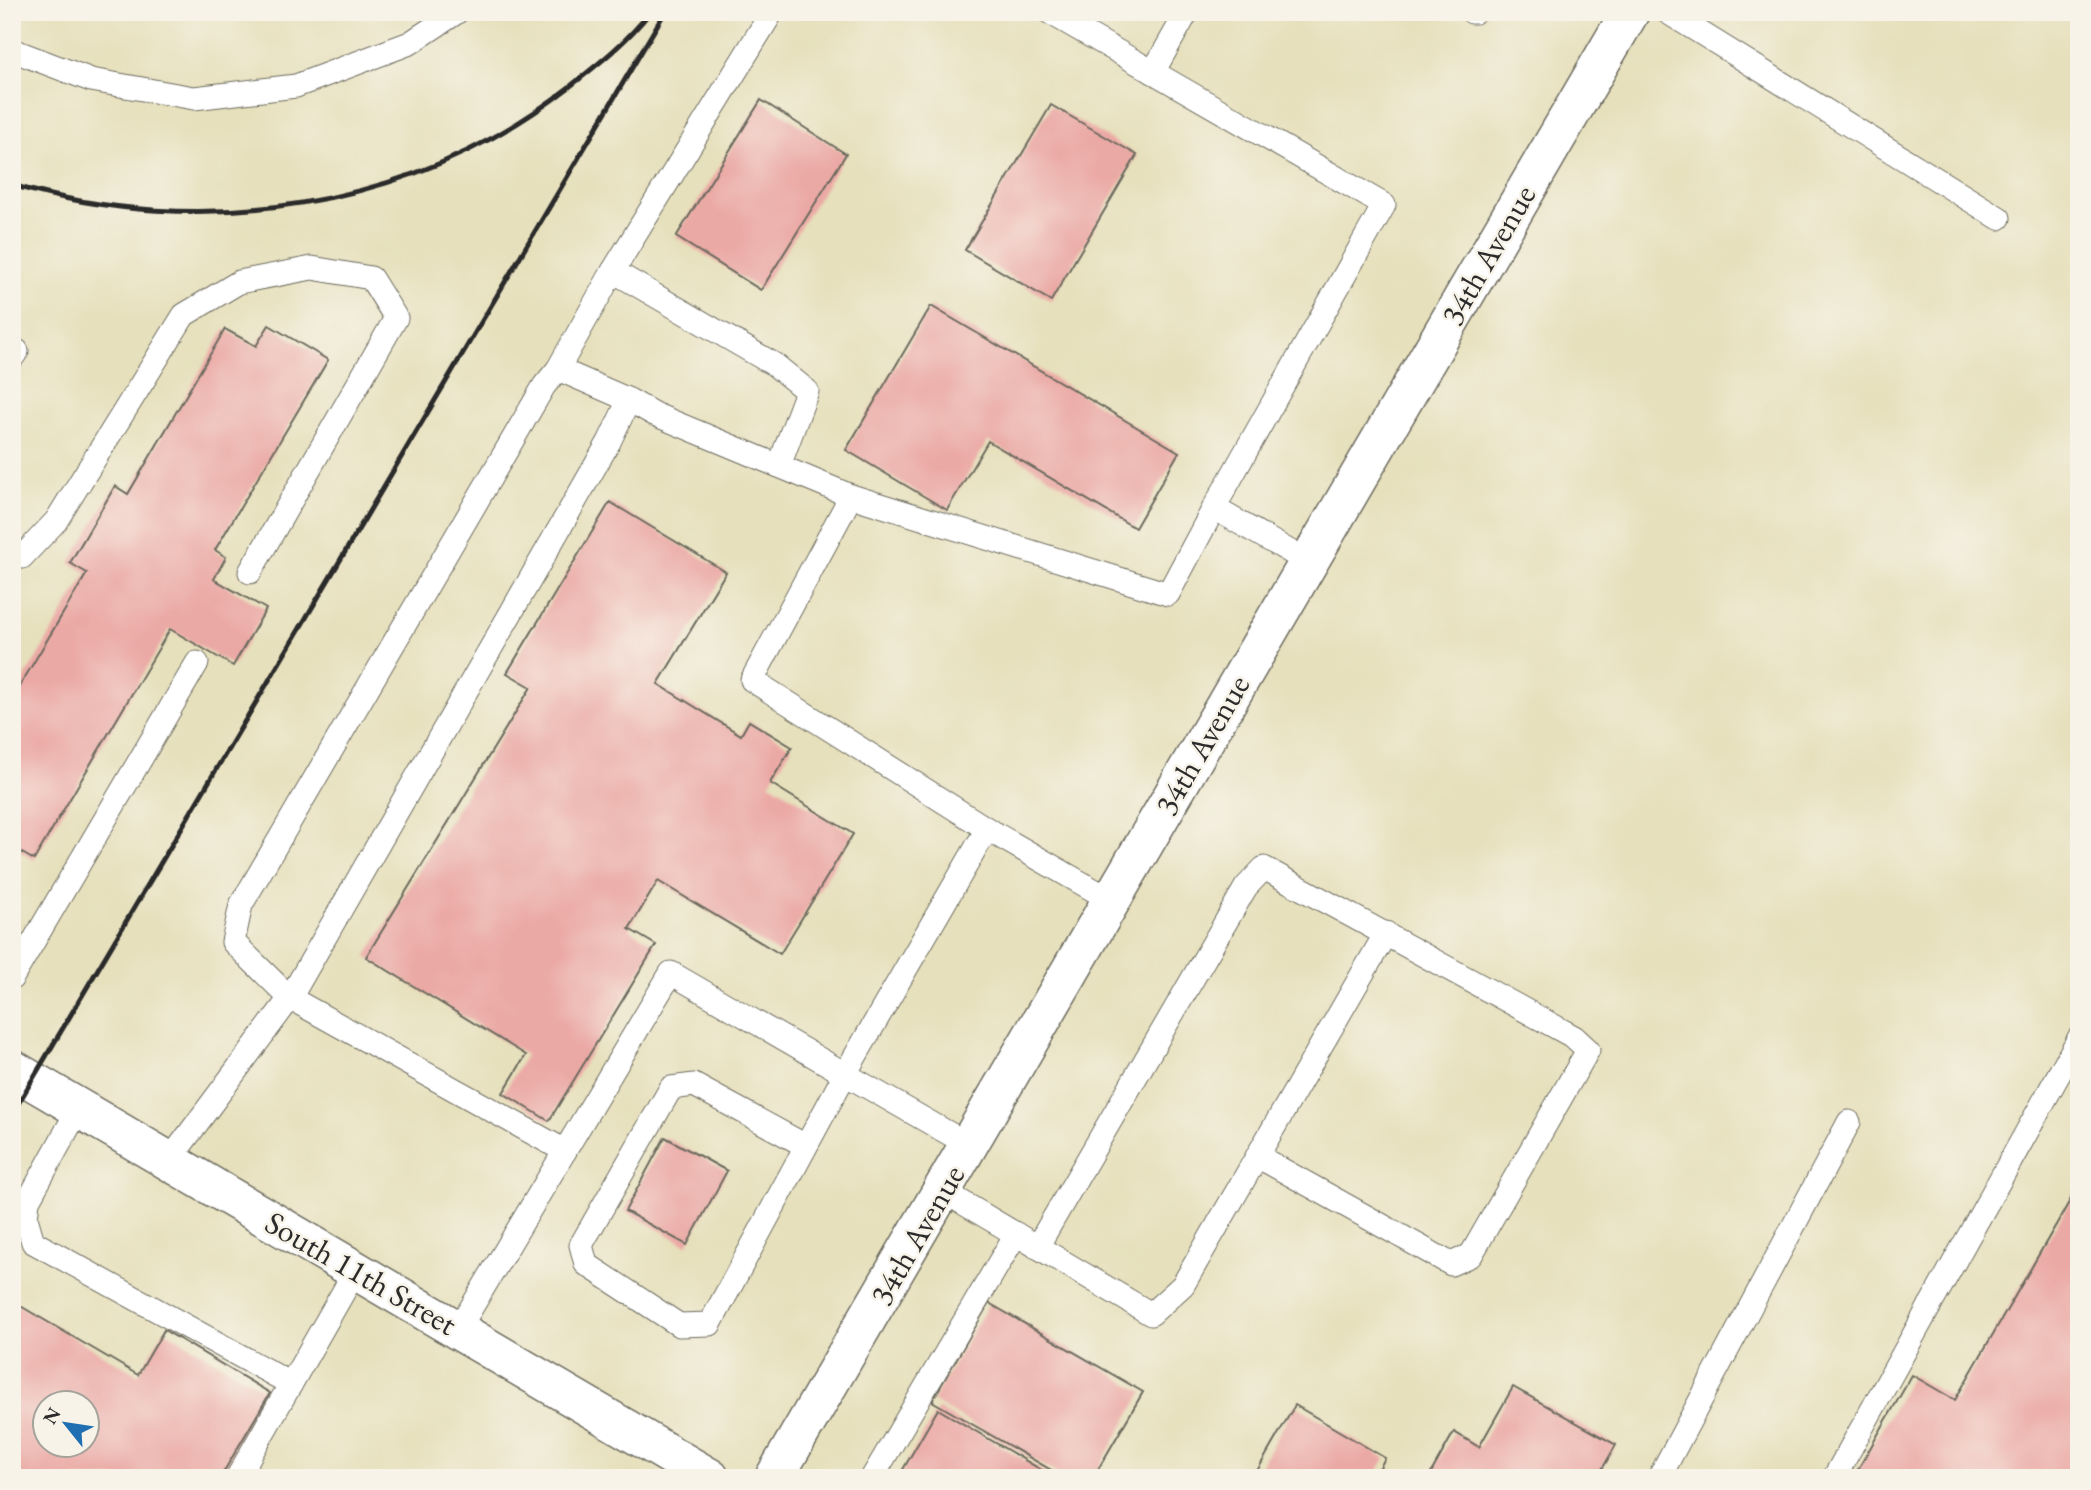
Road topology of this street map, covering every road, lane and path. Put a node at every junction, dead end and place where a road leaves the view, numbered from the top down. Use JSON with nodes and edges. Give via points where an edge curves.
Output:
{"nodes":[{"id":1,"x":457,"y":12,"type":"edge"},
{"id":2,"x":772,"y":12,"type":"edge"},
{"id":3,"x":1049,"y":12,"type":"edge"},
{"id":4,"x":1187,"y":12,"type":"edge"},
{"id":5,"x":1630,"y":12,"type":"edge"},
{"id":6,"x":1667,"y":12,"type":"edge"},
{"id":7,"x":12,"y":51,"type":"edge"},
{"id":8,"x":1153,"y":72,"type":"junction"},
{"id":9,"x":1999,"y":218,"type":"dead end"},
{"id":10,"x":613,"y":271,"type":"junction"},
{"id":11,"x":12,"y":348,"type":"edge"},
{"id":12,"x":12,"y":358,"type":"edge"},
{"id":13,"x":558,"y":369,"type":"junction"},
{"id":14,"x":629,"y":400,"type":"junction"},
{"id":15,"x":779,"y":466,"type":"junction"},
{"id":16,"x":851,"y":496,"type":"junction"},
{"id":17,"x":1214,"y":508,"type":"junction"},
{"id":18,"x":16,"y":561,"type":"edge"},
{"id":19,"x":1308,"y":562,"type":"junction"},
{"id":20,"x":250,"y":572,"type":"dead end"},
{"id":21,"x":197,"y":663,"type":"dead end"},
{"id":22,"x":987,"y":829,"type":"junction"},
{"id":23,"x":1111,"y":900,"type":"junction"},
{"id":24,"x":1387,"y":933,"type":"junction"},
{"id":25,"x":12,"y":978,"type":"edge"},
{"id":26,"x":290,"y":998,"type":"junction"},
{"id":27,"x":2079,"y":1038,"type":"edge"},
{"id":28,"x":12,"y":1069,"type":"edge"},
{"id":29,"x":845,"y":1074,"type":"junction"},
{"id":30,"x":79,"y":1108,"type":"junction"},
{"id":31,"x":1849,"y":1122,"type":"dead end"},
{"id":32,"x":969,"y":1145,"type":"junction"},
{"id":33,"x":806,"y":1146,"type":"junction"},
{"id":34,"x":565,"y":1151,"type":"junction"},
{"id":35,"x":1259,"y":1157,"type":"junction"},
{"id":36,"x":169,"y":1161,"type":"junction"},
{"id":37,"x":943,"y":1191,"type":"junction"},
{"id":38,"x":1016,"y":1234,"type":"junction"},
{"id":39,"x":1037,"y":1247,"type":"junction"},
{"id":40,"x":356,"y":1270,"type":"junction"},
{"id":41,"x":458,"y":1330,"type":"junction"},
{"id":42,"x":291,"y":1384,"type":"junction"},
{"id":43,"x":237,"y":1478,"type":"edge"},
{"id":44,"x":710,"y":1478,"type":"edge"},
{"id":45,"x":774,"y":1478,"type":"edge"},
{"id":46,"x":872,"y":1478,"type":"edge"},
{"id":47,"x":1659,"y":1478,"type":"edge"},
{"id":48,"x":1834,"y":1478,"type":"edge"}],
"edges":[{"from":1,"to":7,"type":"lane","via":[[411,43],[296,86],[194,98],[91,80]]},
{"from":2,"to":10,"type":"lane"},
{"from":3,"to":8,"type":"lane"},
{"from":4,"to":8,"type":"lane"},
{"from":5,"to":19,"type":"street","name":"34th Avenue"},
{"from":6,"to":9,"type":"lane"},
{"from":8,"to":17,"type":"lane","via":[[1384,205]]},
{"from":10,"to":13,"type":"lane"},
{"from":10,"to":15,"type":"lane","via":[[775,365],[807,391]]},
{"from":11,"to":12,"type":"lane","via":[[17,351]]},
{"from":13,"to":14,"type":"lane"},
{"from":13,"to":26,"type":"lane","via":[[242,905],[233,942]]},
{"from":14,"to":15,"type":"lane"},
{"from":14,"to":26,"type":"lane"},
{"from":15,"to":16,"type":"lane"},
{"from":16,"to":17,"type":"lane","via":[[1168,594]]},
{"from":16,"to":22,"type":"lane","via":[[752,680]]},
{"from":17,"to":19,"type":"lane"},
{"from":18,"to":20,"type":"lane","via":[[56,521],[184,315],[239,282],[312,268],[371,278],[396,318]]},
{"from":19,"to":23,"type":"street","name":"34th Avenue"},
{"from":21,"to":25,"type":"lane"},
{"from":22,"to":23,"type":"lane"},
{"from":22,"to":29,"type":"lane"},
{"from":23,"to":32,"type":"street","name":"34th Avenue"},
{"from":24,"to":35,"type":"lane"},
{"from":24,"to":35,"type":"lane","via":[[1574,1037],[1588,1050],[1471,1255],[1451,1264]]},
{"from":24,"to":39,"type":"lane","via":[[1264,868],[1246,887]]},
{"from":26,"to":34,"type":"lane"},
{"from":26,"to":36,"type":"lane"},
{"from":27,"to":48,"type":"lane"},
{"from":28,"to":30,"type":"street","name":"South 11th Street"},
{"from":29,"to":32,"type":"lane"},
{"from":29,"to":33,"type":"lane"},
{"from":29,"to":34,"type":"lane","via":[[671,973]]},
{"from":30,"to":36,"type":"street","name":"South 11th Street"},
{"from":30,"to":42,"type":"lane","via":[[28,1201],[26,1218],[33,1242]]},
{"from":31,"to":47,"type":"lane"},
{"from":32,"to":37,"type":"street","name":"34th Avenue"},
{"from":33,"to":33,"type":"lane","via":[[709,1324],[680,1325],[586,1264],[581,1244],[671,1087],[694,1085]]},
{"from":34,"to":41,"type":"lane"},
{"from":35,"to":39,"type":"lane","via":[[1183,1285],[1152,1314]]},
{"from":36,"to":40,"type":"street","name":"South 11th Street"},
{"from":37,"to":38,"type":"lane"},
{"from":37,"to":45,"type":"street","name":"34th Avenue"},
{"from":38,"to":39,"type":"lane"},
{"from":38,"to":46,"type":"lane"},
{"from":40,"to":41,"type":"street","name":"South 11th Street"},
{"from":40,"to":42,"type":"lane"},
{"from":41,"to":44,"type":"street","name":"South 11th Street"},
{"from":42,"to":43,"type":"lane"}]}
